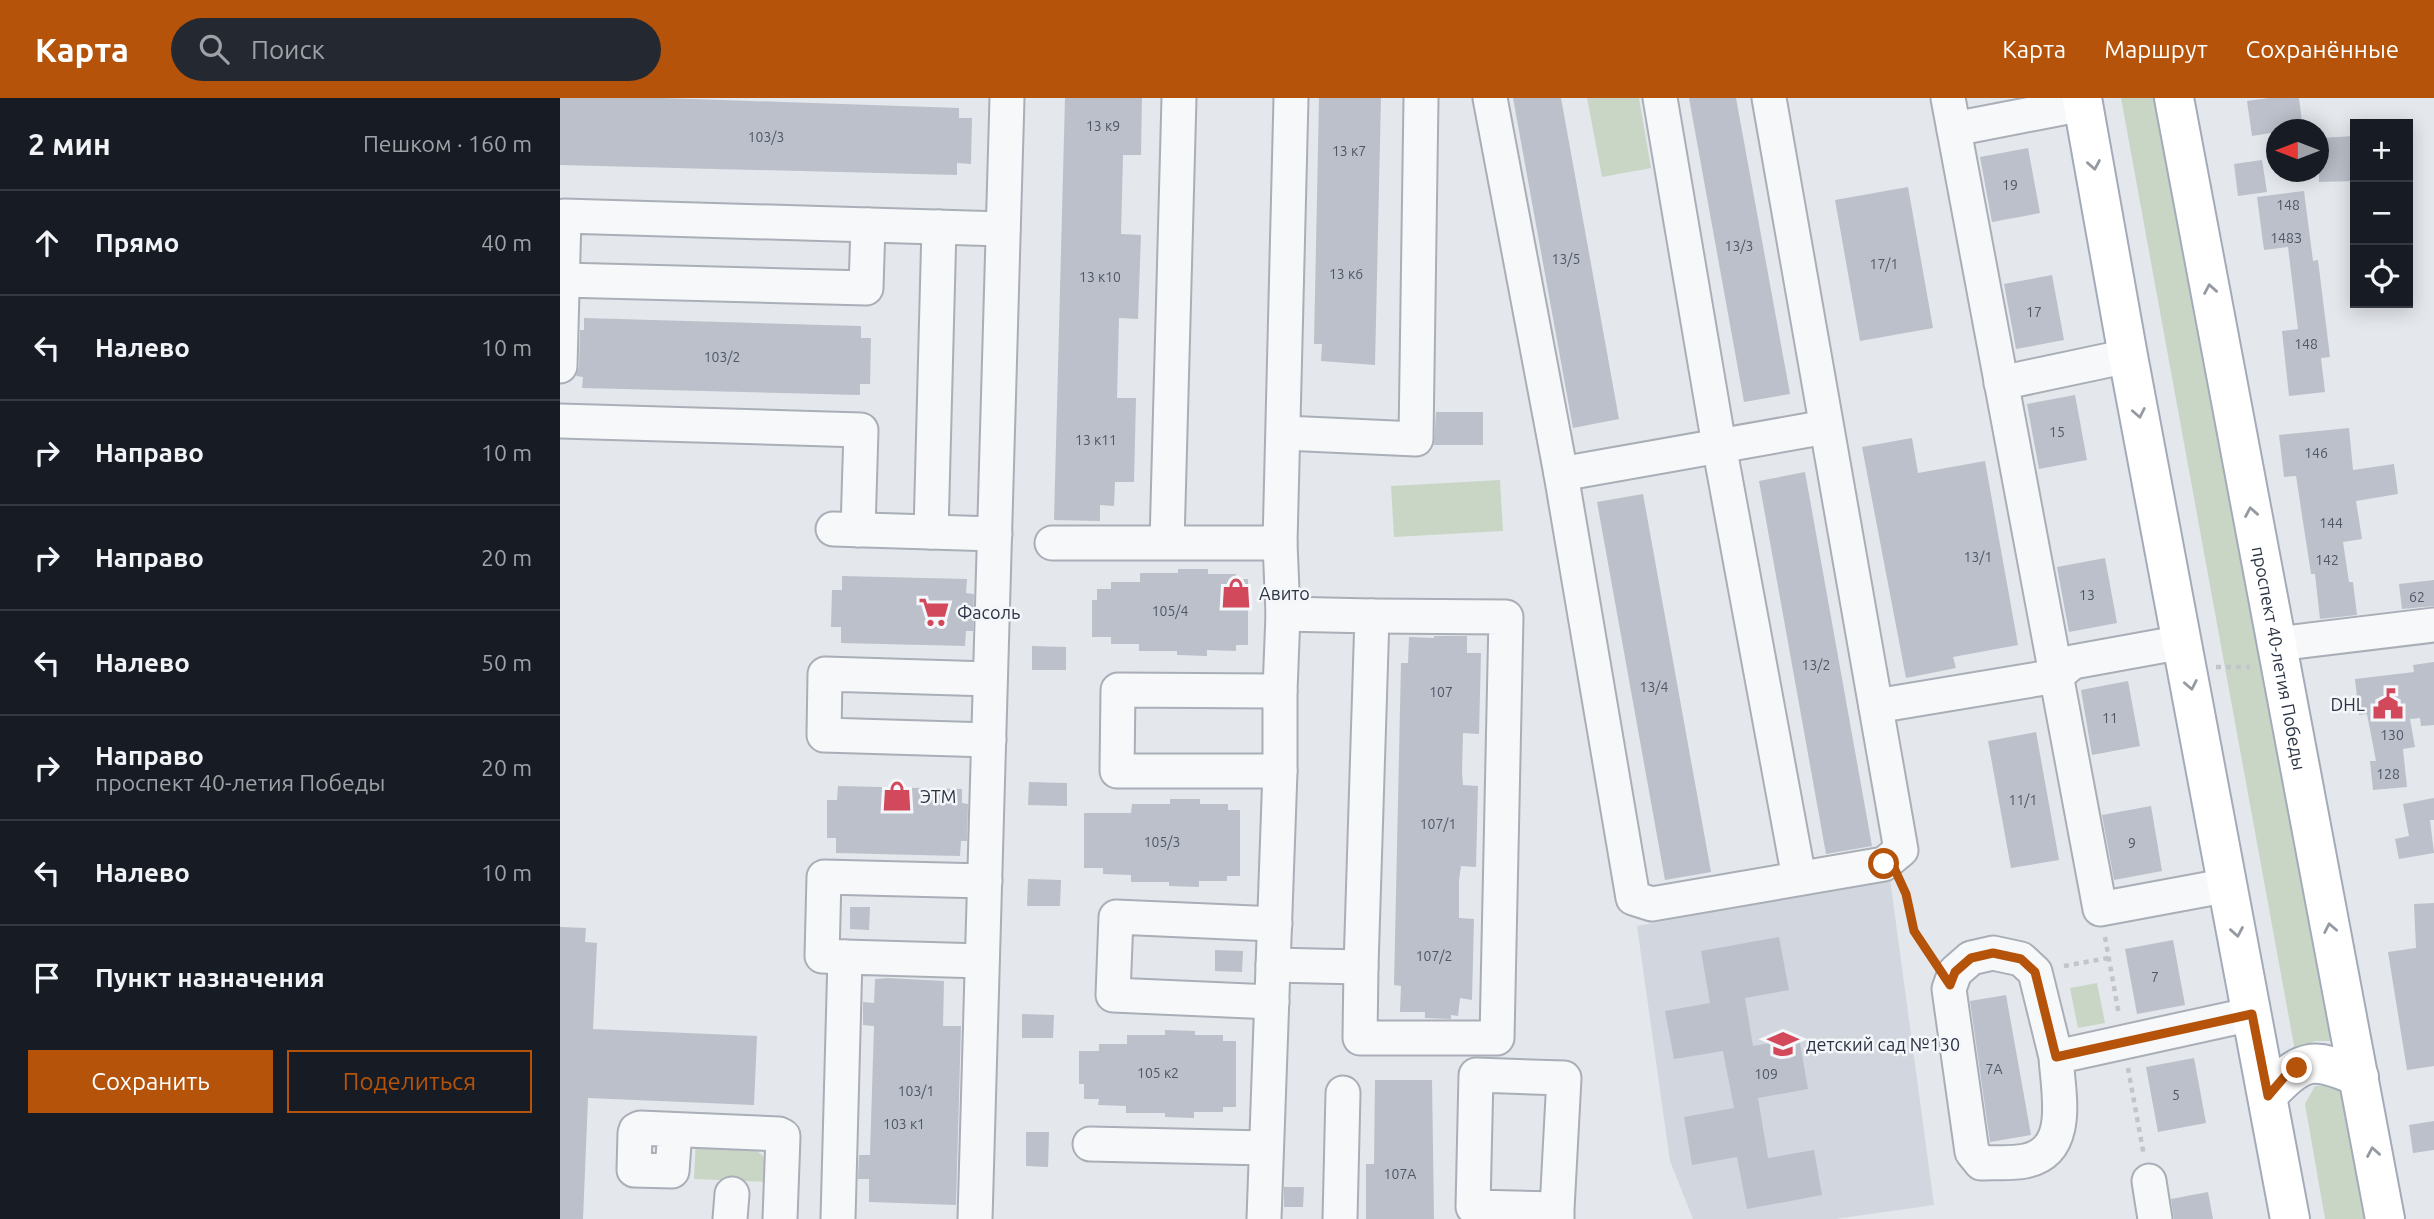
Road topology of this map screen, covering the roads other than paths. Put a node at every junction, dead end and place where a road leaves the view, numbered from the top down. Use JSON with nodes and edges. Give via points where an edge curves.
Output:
{"nodes":[{"id":1,"x":1007,"y":98,"type":"edge"},
{"id":2,"x":1180,"y":98,"type":"edge"},
{"id":3,"x":1291,"y":98,"type":"edge"},
{"id":4,"x":1421,"y":98,"type":"edge"},
{"id":5,"x":1490,"y":98,"type":"edge"},
{"id":6,"x":1660,"y":98,"type":"edge"},
{"id":7,"x":1769,"y":98,"type":"edge"},
{"id":8,"x":2174,"y":98,"type":"edge"},
{"id":9,"x":2083,"y":101,"type":"edge"},
{"id":10,"x":1951,"y":114,"type":"edge"},
{"id":11,"x":868,"y":225,"type":"junction"},
{"id":12,"x":939,"y":227,"type":"junction"},
{"id":13,"x":1003,"y":229,"type":"junction"},
{"id":14,"x":563,"y":280,"type":"junction"},
{"id":15,"x":2128,"y":356,"type":"junction"},
{"id":16,"x":560,"y":366,"type":"edge"},
{"id":17,"x":2001,"y":383,"type":"junction"},
{"id":18,"x":560,"y":421,"type":"edge"},
{"id":19,"x":1826,"y":427,"type":"junction"},
{"id":20,"x":1284,"y":433,"type":"junction"},
{"id":21,"x":1719,"y":445,"type":"junction"},
{"id":22,"x":1561,"y":474,"type":"junction"},
{"id":23,"x":930,"y":532,"type":"junction"},
{"id":24,"x":995,"y":534,"type":"junction"},
{"id":25,"x":1167,"y":542,"type":"junction"},
{"id":26,"x":1052,"y":543,"type":"dead end"},
{"id":27,"x":1280,"y":543,"type":"junction"},
{"id":28,"x":1283,"y":614,"type":"junction"},
{"id":29,"x":1372,"y":616,"type":"junction"},
{"id":30,"x":2434,"y":625,"type":"edge"},
{"id":31,"x":2185,"y":655,"type":"junction"},
{"id":32,"x":2277,"y":655,"type":"junction"},
{"id":33,"x":2056,"y":676,"type":"junction"},
{"id":34,"x":990,"y":679,"type":"junction"},
{"id":35,"x":1280,"y":691,"type":"junction"},
{"id":36,"x":1876,"y":706,"type":"junction"},
{"id":37,"x":989,"y":740,"type":"junction"},
{"id":38,"x":1280,"y":771,"type":"junction"},
{"id":39,"x":1799,"y":878,"type":"junction"},
{"id":40,"x":985,"y":881,"type":"junction"},
{"id":41,"x":2229,"y":885,"type":"junction"},
{"id":42,"x":1275,"y":924,"type":"junction"},
{"id":43,"x":845,"y":957,"type":"junction"},
{"id":44,"x":982,"y":961,"type":"junction"},
{"id":45,"x":1273,"y":965,"type":"junction"},
{"id":46,"x":1361,"y":967,"type":"junction"},
{"id":47,"x":1272,"y":1002,"type":"junction"},
{"id":48,"x":2252,"y":1014,"type":"junction"},
{"id":49,"x":2056,"y":1057,"type":"junction"},
{"id":50,"x":2359,"y":1077,"type":"junction"},
{"id":51,"x":1343,"y":1093,"type":"dead end"},
{"id":52,"x":2268,"y":1096,"type":"junction"},
{"id":53,"x":675,"y":1130,"type":"dead end"},
{"id":54,"x":1090,"y":1144,"type":"dead end"},
{"id":55,"x":1266,"y":1148,"type":"junction"},
{"id":56,"x":2149,"y":1181,"type":"dead end"},
{"id":57,"x":1557,"y":1214,"type":"edge"},
{"id":58,"x":780,"y":1219,"type":"edge"},
{"id":59,"x":838,"y":1219,"type":"edge"},
{"id":60,"x":975,"y":1219,"type":"edge"},
{"id":61,"x":1264,"y":1219,"type":"edge"},
{"id":62,"x":1340,"y":1219,"type":"edge"},
{"id":63,"x":2155,"y":1219,"type":"edge"},
{"id":64,"x":2290,"y":1219,"type":"edge"},
{"id":65,"x":2385,"y":1219,"type":"edge"}],
"edges":[{"from":1,"to":13,"type":"street"},
{"from":2,"to":25,"type":"street"},
{"from":3,"to":20,"type":"street"},
{"from":4,"to":20,"type":"street","via":[[1416,439]]},
{"from":5,"to":22,"type":"street"},
{"from":6,"to":21,"type":"street"},
{"from":7,"to":19,"type":"street"},
{"from":32,"to":8,"type":"main road","name":"проспект 40-летия Победы","one_way":true},
{"from":9,"to":10,"type":"street"},
{"from":9,"to":15,"type":"main road","one_way":true},
{"from":10,"to":17,"type":"street"},
{"from":11,"to":12,"type":"street"},
{"from":11,"to":14,"type":"street","via":[[866,288]]},
{"from":11,"to":14,"type":"street","via":[[564,216]]},
{"from":12,"to":13,"type":"street"},
{"from":12,"to":23,"type":"street"},
{"from":13,"to":24,"type":"street"},
{"from":14,"to":16,"type":"street"},
{"from":15,"to":17,"type":"street"},
{"from":15,"to":31,"type":"main road","one_way":true},
{"from":17,"to":33,"type":"street"},
{"from":18,"to":23,"type":"street","via":[[861,430],[845,529]]},
{"from":19,"to":21,"type":"street"},
{"from":19,"to":36,"type":"street"},
{"from":20,"to":27,"type":"street"},
{"from":21,"to":22,"type":"street"},
{"from":21,"to":39,"type":"street"},
{"from":22,"to":39,"type":"street","via":[[1633,898],[1652,904]]},
{"from":23,"to":24,"type":"street"},
{"from":24,"to":34,"type":"street"},
{"from":25,"to":26,"type":"street"},
{"from":25,"to":27,"type":"street"},
{"from":27,"to":28,"type":"street"},
{"from":28,"to":29,"type":"street"},
{"from":28,"to":35,"type":"street"},
{"from":29,"to":46,"type":"street"},
{"from":29,"to":46,"type":"street","via":[[1506,617],[1497,1038],[1360,1038]]},
{"from":30,"to":32,"type":"street"},
{"from":31,"to":33,"type":"street","via":[[2073,662]]},
{"from":31,"to":41,"type":"main road","one_way":true},
{"from":50,"to":32,"type":"main road","name":"проспект 40-летия Победы","one_way":true},
{"from":33,"to":36,"type":"street"},
{"from":33,"to":41,"type":"street","via":[[2100,909]]},
{"from":34,"to":37,"type":"street"},
{"from":34,"to":37,"type":"street","via":[[825,674],[824,735]]},
{"from":35,"to":38,"type":"street"},
{"from":35,"to":38,"type":"street","via":[[1118,690],[1118,771]]},
{"from":36,"to":39,"type":"street","via":[[1901,850],[1884,864]]},
{"from":37,"to":40,"type":"street"},
{"from":38,"to":42,"type":"street"},
{"from":40,"to":43,"type":"street","via":[[824,877],[822,956]]},
{"from":40,"to":44,"type":"street"},
{"from":41,"to":48,"type":"main road","one_way":true},
{"from":42,"to":45,"type":"street"},
{"from":42,"to":47,"type":"street","via":[[1116,917],[1113,995]]},
{"from":43,"to":44,"type":"street"},
{"from":43,"to":59,"type":"street"},
{"from":44,"to":60,"type":"street"},
{"from":45,"to":46,"type":"street"},
{"from":45,"to":47,"type":"street"},
{"from":47,"to":55,"type":"street"},
{"from":48,"to":49,"type":"street"},
{"from":48,"to":52,"type":"main road"},
{"from":49,"to":49,"type":"street","via":[[2035,972],[2021,959],[1993,953],[1971,958],[1955,972],[1949,989],[1972,1152],[1981,1163],[2026,1161],[2047,1152],[2060,1127]]},
{"from":50,"to":52,"type":"main road","via":[[2323,1063],[2309,1063],[2286,1075]]},
{"from":65,"to":50,"type":"main road","name":"проспект 40-летия Победы","one_way":true},
{"from":51,"to":62,"type":"street"},
{"from":52,"to":64,"type":"main road"},
{"from":53,"to":58,"type":"street","via":[[782,1136]]},
{"from":54,"to":55,"type":"street"},
{"from":55,"to":61,"type":"street"},
{"from":56,"to":63,"type":"street"},
{"from":57,"to":57,"type":"street","via":[[1564,1078],[1476,1075],[1473,1207]]}]}
